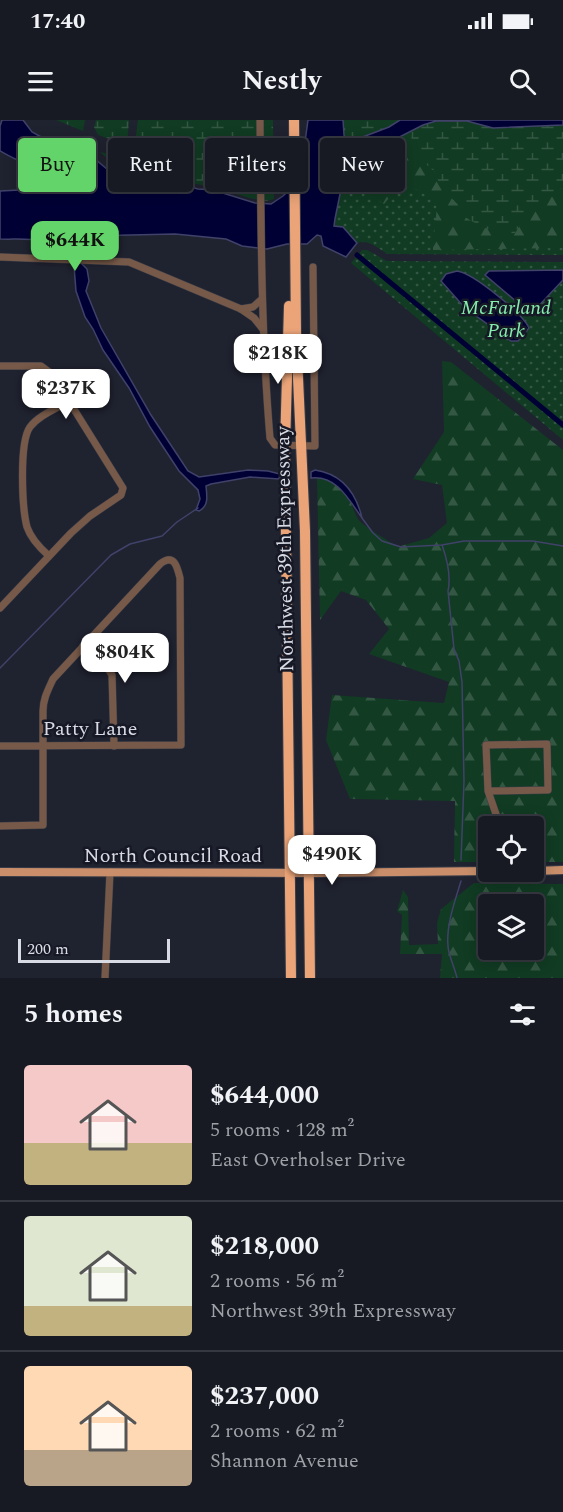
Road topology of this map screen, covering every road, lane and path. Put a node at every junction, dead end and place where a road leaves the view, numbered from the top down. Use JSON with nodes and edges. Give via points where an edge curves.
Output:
{"nodes":[{"id":1,"x":260,"y":120,"type":"edge"},
{"id":2,"x":287,"y":120,"type":"edge"},
{"id":3,"x":294,"y":120,"type":"edge"},
{"id":4,"x":0,"y":257,"type":"edge"},
{"id":5,"x":292,"y":259,"type":"junction"},
{"id":6,"x":313,"y":267,"type":"dead end"},
{"id":7,"x":262,"y":299,"type":"junction"},
{"id":8,"x":241,"y":309,"type":"junction"},
{"id":9,"x":263,"y":331,"type":"junction"},
{"id":10,"x":0,"y":366,"type":"edge"},
{"id":11,"x":69,"y":401,"type":"junction"},
{"id":12,"x":285,"y":447,"type":"junction"},
{"id":13,"x":302,"y":447,"type":"junction"},
{"id":14,"x":49,"y":556,"type":"junction"},
{"id":15,"x":0,"y":608,"type":"edge"},
{"id":16,"x":83,"y":646,"type":"junction"},
{"id":17,"x":0,"y":746,"type":"edge"},
{"id":18,"x":43,"y":746,"type":"junction"},
{"id":19,"x":114,"y":746,"type":"junction"},
{"id":20,"x":488,"y":791,"type":"junction"},
{"id":21,"x":497,"y":816,"type":"edge"},
{"id":22,"x":0,"y":826,"type":"edge"},
{"id":23,"x":563,"y":870,"type":"edge"},
{"id":24,"x":478,"y":871,"type":"edge"},
{"id":25,"x":544,"y":871,"type":"edge"},
{"id":26,"x":0,"y":872,"type":"edge"},
{"id":27,"x":110,"y":872,"type":"junction"},
{"id":28,"x":289,"y":873,"type":"junction"},
{"id":29,"x":309,"y":873,"type":"junction"},
{"id":30,"x":105,"y":978,"type":"edge"},
{"id":31,"x":291,"y":978,"type":"edge"},
{"id":32,"x":310,"y":978,"type":"edge"}],
"edges":[{"from":1,"to":7,"type":"street"},
{"from":2,"to":5,"type":"highway","name":"Northwest 39th Expressway"},
{"from":3,"to":5,"type":"highway","name":"Northwest 39th Expressway"},
{"from":4,"to":8,"type":"street","via":[[129,262]]},
{"from":5,"to":12,"type":"highway","name":"Northwest 39th Expressway"},
{"from":5,"to":13,"type":"highway","name":"Northwest 39th Expressway"},
{"from":6,"to":13,"type":"street","via":[[315,446]]},
{"from":7,"to":8,"type":"street","via":[[253,307]]},
{"from":7,"to":9,"type":"street"},
{"from":8,"to":9,"type":"street"},
{"from":9,"to":12,"type":"street","via":[[270,438],[275,445]]},
{"from":10,"to":11,"type":"street","via":[[46,368]]},
{"from":11,"to":14,"type":"street","via":[[38,419],[24,441],[27,527],[31,538]]},
{"from":11,"to":14,"type":"street","via":[[123,488],[121,495],[90,516]]},
{"from":12,"to":13,"type":"street"},
{"from":12,"to":28,"type":"highway","name":"Northwest 39th Expressway"},
{"from":13,"to":29,"type":"highway","name":"Northwest 39th Expressway"},
{"from":14,"to":15,"type":"street"},
{"from":16,"to":18,"type":"street","via":[[53,679],[46,693]]},
{"from":16,"to":19,"type":"street","via":[[112,675]]},
{"from":16,"to":19,"type":"street","name":"Patty Lane","via":[[160,564],[166,559],[176,562],[180,578],[181,746]]},
{"from":17,"to":18,"type":"street","name":"Patty Lane"},
{"from":18,"to":19,"type":"street","name":"Patty Lane"},
{"from":18,"to":22,"type":"street","via":[[43,825]]},
{"from":20,"to":20,"type":"street","via":[[486,746],[547,744],[549,790]]},
{"from":20,"to":21,"type":"street"},
{"from":23,"to":25,"type":"main road"},
{"from":24,"to":29,"type":"main road","name":"North Council Road"},
{"from":26,"to":27,"type":"main road","name":"North Council Road"},
{"from":27,"to":28,"type":"main road","name":"North Council Road"},
{"from":27,"to":30,"type":"street"},
{"from":28,"to":29,"type":"main road","name":"North Council Road"},
{"from":28,"to":31,"type":"highway","name":"Northwest 39th Expressway"},
{"from":29,"to":32,"type":"highway","name":"Northwest 39th Expressway"}]}
